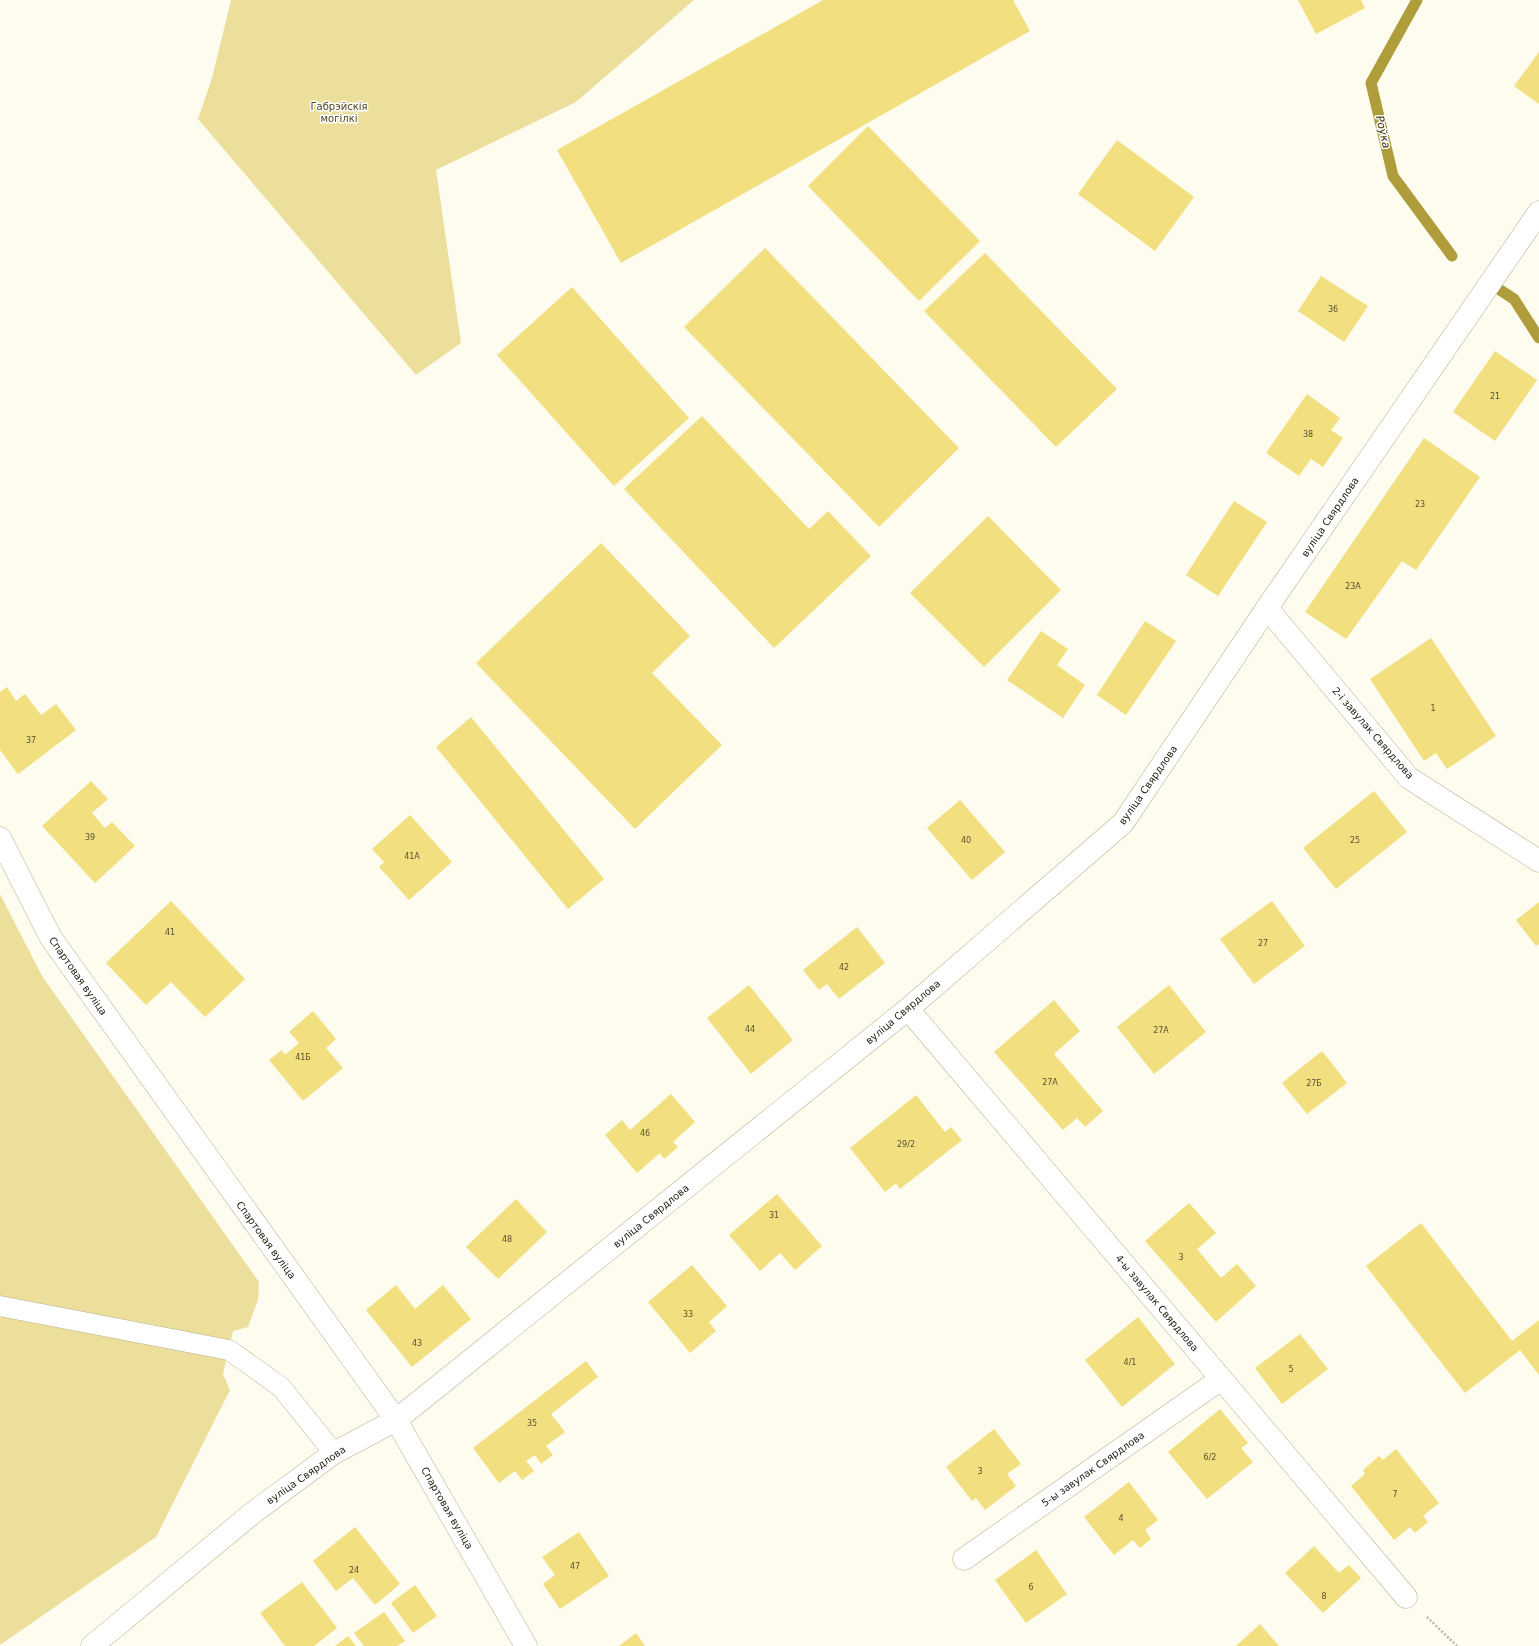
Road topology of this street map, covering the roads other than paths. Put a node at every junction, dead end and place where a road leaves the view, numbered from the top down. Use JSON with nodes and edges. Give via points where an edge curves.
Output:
{"nodes":[{"id":1,"x":1539,"y":212,"type":"edge"},
{"id":2,"x":1267,"y":608,"type":"junction"},
{"id":3,"x":0,"y":838,"type":"edge"},
{"id":4,"x":1539,"y":861,"type":"edge"},
{"id":5,"x":908,"y":1009,"type":"junction"},
{"id":6,"x":0,"y":1306,"type":"edge"},
{"id":7,"x":1221,"y":1379,"type":"junction"},
{"id":8,"x":396,"y":1420,"type":"junction"},
{"id":9,"x":334,"y":1453,"type":"junction"},
{"id":10,"x":964,"y":1559,"type":"dead end"},
{"id":11,"x":1406,"y":1597,"type":"road end"},
{"id":12,"x":101,"y":1643,"type":"edge"},
{"id":13,"x":526,"y":1646,"type":"edge"}],
"edges":[{"from":1,"to":2,"type":"street","name":"вуліца Свярдлова"},
{"from":2,"to":4,"type":"street","name":"2-і завулак Свярдлова","via":[[1410,778]]},
{"from":2,"to":5,"type":"street","name":"вуліца Свярдлова","via":[[1123,823]]},
{"from":3,"to":8,"type":"street","name":"Спартовая вуліца","via":[[50,938]]},
{"from":5,"to":7,"type":"street","name":"4-ы завулак Свярдлова"},
{"from":5,"to":8,"type":"street","name":"вуліца Свярдлова"},
{"from":6,"to":9,"type":"lane","via":[[228,1350],[281,1387]]},
{"from":7,"to":10,"type":"street","name":"5-ы завулак Свярдлова"},
{"from":7,"to":11,"type":"street","name":"4-ы завулак Свярдлова"},
{"from":8,"to":9,"type":"street","name":"вуліца Свярдлова"},
{"from":8,"to":13,"type":"street","name":"Спартовая вуліца"},
{"from":9,"to":12,"type":"street","name":"вуліца Свярдлова","via":[[254,1512]]}]}
